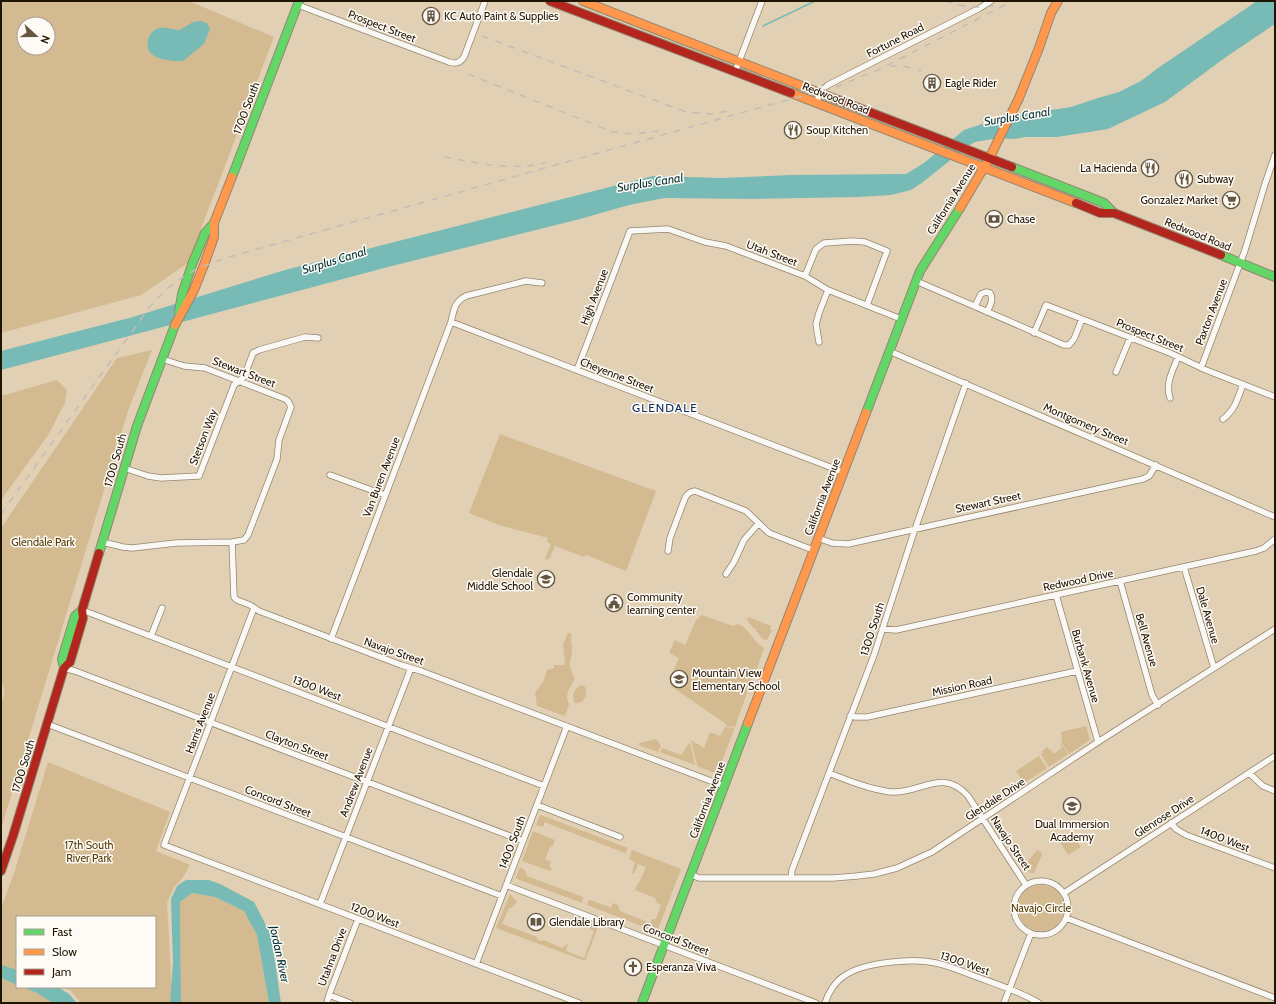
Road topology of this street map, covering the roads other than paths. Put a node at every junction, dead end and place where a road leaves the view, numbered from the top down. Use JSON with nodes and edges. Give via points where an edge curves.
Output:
{"nodes":[{"id":1,"x":485,"y":1,"type":"edge"},
{"id":2,"x":550,"y":1,"type":"edge"},
{"id":3,"x":583,"y":1,"type":"edge"},
{"id":4,"x":762,"y":1,"type":"edge"},
{"id":5,"x":991,"y":1,"type":"edge"},
{"id":6,"x":1051,"y":1,"type":"edge"},
{"id":7,"x":1058,"y":1,"type":"edge"},
{"id":8,"x":299,"y":3,"type":"edge"},
{"id":9,"x":1051,"y":13,"type":"junction"},
{"id":10,"x":740,"y":61,"type":"junction"},
{"id":11,"x":736,"y":72,"type":"junction"},
{"id":12,"x":820,"y":93,"type":"junction"},
{"id":13,"x":816,"y":103,"type":"junction"},
{"id":14,"x":1275,"y":156,"type":"edge"},
{"id":15,"x":989,"y":159,"type":"junction"},
{"id":16,"x":984,"y":168,"type":"junction"},
{"id":17,"x":1114,"y":213,"type":"junction"},
{"id":18,"x":214,"y":223,"type":"junction"},
{"id":19,"x":630,"y":231,"type":"joint"},
{"id":20,"x":1241,"y":263,"type":"junction"},
{"id":21,"x":805,"y":276,"type":"junction"},
{"id":22,"x":1275,"y":277,"type":"edge"},
{"id":23,"x":916,"y":281,"type":"junction"},
{"id":24,"x":542,"y":283,"type":"dead end"},
{"id":25,"x":828,"y":290,"type":"junction"},
{"id":26,"x":867,"y":305,"type":"junction"},
{"id":27,"x":975,"y":306,"type":"junction"},
{"id":28,"x":987,"y":312,"type":"junction"},
{"id":29,"x":177,"y":319,"type":"junction"},
{"id":30,"x":901,"y":319,"type":"junction"},
{"id":31,"x":1082,"y":319,"type":"junction"},
{"id":32,"x":451,"y":322,"type":"junction"},
{"id":33,"x":1034,"y":333,"type":"junction"},
{"id":34,"x":318,"y":338,"type":"dead end"},
{"id":35,"x":1130,"y":338,"type":"junction"},
{"id":36,"x":819,"y":342,"type":"dead end"},
{"id":37,"x":889,"y":351,"type":"junction"},
{"id":38,"x":1178,"y":357,"type":"junction"},
{"id":39,"x":162,"y":359,"type":"junction"},
{"id":40,"x":1201,"y":368,"type":"junction"},
{"id":41,"x":577,"y":370,"type":"junction"},
{"id":42,"x":1116,"y":372,"type":"dead end"},
{"id":43,"x":239,"y":381,"type":"junction"},
{"id":44,"x":966,"y":383,"type":"junction"},
{"id":45,"x":1243,"y":384,"type":"junction"},
{"id":46,"x":1275,"y":397,"type":"edge"},
{"id":47,"x":1170,"y":398,"type":"dead end"},
{"id":48,"x":1223,"y":419,"type":"dead end"},
{"id":49,"x":1156,"y":465,"type":"junction"},
{"id":50,"x":124,"y":468,"type":"junction"},
{"id":51,"x":843,"y":472,"type":"junction"},
{"id":52,"x":330,"y":475,"type":"dead end"},
{"id":53,"x":385,"y":495,"type":"junction"},
{"id":54,"x":1275,"y":517,"type":"edge"},
{"id":55,"x":758,"y":524,"type":"junction"},
{"id":56,"x":915,"y":528,"type":"junction"},
{"id":57,"x":818,"y":538,"type":"junction"},
{"id":58,"x":1275,"y":539,"type":"edge"},
{"id":59,"x":102,"y":542,"type":"junction"},
{"id":60,"x":232,"y":542,"type":"junction"},
{"id":61,"x":813,"y":550,"type":"junction"},
{"id":62,"x":668,"y":551,"type":"dead end"},
{"id":63,"x":1184,"y":567,"type":"junction"},
{"id":64,"x":726,"y":574,"type":"dead end"},
{"id":65,"x":1120,"y":581,"type":"junction"},
{"id":66,"x":1056,"y":595,"type":"junction"},
{"id":67,"x":162,"y":608,"type":"dead end"},
{"id":68,"x":254,"y":608,"type":"junction"},
{"id":69,"x":82,"y":610,"type":"junction"},
{"id":70,"x":1275,"y":628,"type":"edge"},
{"id":71,"x":882,"y":629,"type":"junction"},
{"id":72,"x":151,"y":636,"type":"junction"},
{"id":73,"x":331,"y":639,"type":"junction"},
{"id":74,"x":232,"y":667,"type":"junction"},
{"id":75,"x":64,"y":668,"type":"junction"},
{"id":76,"x":410,"y":668,"type":"junction"},
{"id":77,"x":1214,"y":668,"type":"junction"},
{"id":78,"x":1077,"y":671,"type":"junction"},
{"id":79,"x":1158,"y":705,"type":"junction"},
{"id":80,"x":850,"y":716,"type":"junction"},
{"id":81,"x":211,"y":722,"type":"junction"},
{"id":82,"x":47,"y":724,"type":"junction"},
{"id":83,"x":388,"y":726,"type":"junction"},
{"id":84,"x":567,"y":726,"type":"junction"},
{"id":85,"x":1098,"y":742,"type":"junction"},
{"id":86,"x":1275,"y":756,"type":"edge"},
{"id":87,"x":829,"y":773,"type":"junction"},
{"id":88,"x":1249,"y":773,"type":"junction"},
{"id":89,"x":190,"y":778,"type":"junction"},
{"id":90,"x":367,"y":782,"type":"junction"},
{"id":91,"x":544,"y":786,"type":"junction"},
{"id":92,"x":724,"y":786,"type":"junction"},
{"id":93,"x":1275,"y":791,"type":"edge"},
{"id":94,"x":537,"y":805,"type":"junction"},
{"id":95,"x":983,"y":819,"type":"junction"},
{"id":96,"x":1171,"y":823,"type":"junction"},
{"id":97,"x":346,"y":837,"type":"junction"},
{"id":98,"x":620,"y":837,"type":"dead end"},
{"id":99,"x":523,"y":841,"type":"junction"},
{"id":100,"x":164,"y":845,"type":"joint"},
{"id":101,"x":1275,"y":868,"type":"edge"},
{"id":102,"x":1,"y":871,"type":"edge"},
{"id":103,"x":690,"y":874,"type":"junction"},
{"id":104,"x":791,"y":878,"type":"junction"},
{"id":105,"x":506,"y":885,"type":"junction"},
{"id":106,"x":1026,"y":885,"type":"junction"},
{"id":107,"x":1064,"y":893,"type":"junction"},
{"id":108,"x":502,"y":896,"type":"junction"},
{"id":109,"x":320,"y":904,"type":"junction"},
{"id":110,"x":1066,"y":918,"type":"junction"},
{"id":111,"x":358,"y":919,"type":"junction"},
{"id":112,"x":1031,"y":933,"type":"junction"},
{"id":113,"x":663,"y":946,"type":"junction"},
{"id":114,"x":476,"y":964,"type":"junction"},
{"id":115,"x":1009,"y":989,"type":"junction"},
{"id":116,"x":329,"y":995,"type":"junction"},
{"id":117,"x":1275,"y":998,"type":"edge"},
{"id":118,"x":327,"y":1003,"type":"edge"},
{"id":119,"x":350,"y":1003,"type":"edge"},
{"id":120,"x":578,"y":1003,"type":"edge"},
{"id":121,"x":642,"y":1003,"type":"edge"},
{"id":122,"x":816,"y":1003,"type":"edge"},
{"id":123,"x":824,"y":1003,"type":"edge"},
{"id":124,"x":1004,"y":1003,"type":"edge"},
{"id":125,"x":1039,"y":1003,"type":"edge"}],
"edges":[{"from":1,"to":8,"type":"street","name":"Prospect Street","via":[[465,54],[459,62],[454,63]]},
{"from":2,"to":11,"type":"main road","name":"Redwood Road"},
{"from":3,"to":10,"type":"main road","name":"Redwood Road"},
{"from":4,"to":10,"type":"street"},
{"from":5,"to":12,"type":"street","name":"Fortune Road","via":[[828,85]]},
{"from":6,"to":9,"type":"main road","name":"California Avenue"},
{"from":7,"to":9,"type":"main road","name":"California Avenue"},
{"from":8,"to":18,"type":"main road","name":"1700 South"},
{"from":9,"to":15,"type":"main road","name":"California Avenue","via":[[1019,98]]},
{"from":10,"to":11,"type":"street"},
{"from":10,"to":12,"type":"main road","name":"Redwood Road"},
{"from":11,"to":13,"type":"main road","name":"Redwood Road"},
{"from":12,"to":13,"type":"street"},
{"from":12,"to":15,"type":"main road","name":"Redwood Road"},
{"from":13,"to":16,"type":"main road","name":"Redwood Road"},
{"from":14,"to":20,"type":"street","name":"Paxton Avenue"},
{"from":15,"to":16,"type":"main road","name":"California Avenue"},
{"from":15,"to":17,"type":"main road","name":"Redwood Road","via":[[1104,203]]},
{"from":16,"to":17,"type":"main road","name":"Redwood Road","via":[[1100,213]]},
{"from":16,"to":23,"type":"main road","name":"California Avenue","via":[[928,257]]},
{"from":17,"to":20,"type":"main road","name":"Redwood Road"},
{"from":18,"to":29,"type":"main road","name":"1700 South","via":[[205,233],[193,262]]},
{"from":18,"to":29,"type":"main road","name":"1700 South","via":[[214,237],[194,290]]},
{"from":19,"to":21,"type":"street","name":"Utah Street","via":[[668,230],[726,246]]},
{"from":19,"to":41,"type":"street","name":"High Avenue"},
{"from":20,"to":22,"type":"main road","name":"Redwood Road"},
{"from":20,"to":40,"type":"street","name":"Paxton Avenue"},
{"from":21,"to":25,"type":"street","name":"Utah Street"},
{"from":21,"to":26,"type":"street","via":[[816,249],[824,243],[865,242],[887,251]]},
{"from":23,"to":27,"type":"street"},
{"from":23,"to":30,"type":"main road","name":"California Avenue"},
{"from":24,"to":32,"type":"street","name":"Van Buren Avenue","via":[[526,281],[466,296],[456,304]]},
{"from":25,"to":26,"type":"street","name":"Utah Street"},
{"from":25,"to":36,"type":"street","via":[[816,324]]},
{"from":26,"to":30,"type":"street","name":"Utah Street"},
{"from":27,"to":28,"type":"street"},
{"from":27,"to":28,"type":"street","via":[[981,294],[990,293],[992,300]]},
{"from":28,"to":33,"type":"street"},
{"from":29,"to":39,"type":"main road","name":"1700 South"},
{"from":30,"to":37,"type":"main road","name":"California Avenue"},
{"from":31,"to":33,"type":"street","via":[[1069,345],[1062,345]]},
{"from":31,"to":33,"type":"street","name":"Prospect Street","via":[[1046,305]]},
{"from":31,"to":35,"type":"street","name":"Prospect Street"},
{"from":32,"to":41,"type":"street","name":"Cheyenne Street"},
{"from":32,"to":53,"type":"street","name":"Van Buren Avenue"},
{"from":34,"to":43,"type":"street","via":[[305,337],[256,351],[244,377]]},
{"from":35,"to":38,"type":"street","name":"Prospect Street"},
{"from":35,"to":42,"type":"street"},
{"from":37,"to":44,"type":"street","name":"Montgomery Street"},
{"from":37,"to":51,"type":"main road","name":"California Avenue"},
{"from":38,"to":40,"type":"street","name":"Prospect Street"},
{"from":38,"to":47,"type":"street","via":[[1168,382]]},
{"from":39,"to":43,"type":"street","name":"Stewart Street","via":[[184,366],[205,368]]},
{"from":39,"to":50,"type":"main road","name":"1700 South"},
{"from":40,"to":45,"type":"street","name":"Prospect Street"},
{"from":41,"to":51,"type":"street","name":"Cheyenne Street"},
{"from":43,"to":50,"type":"street","name":"Stetson Way","via":[[234,385],[199,476],[161,478]]},
{"from":43,"to":60,"type":"street","name":"Stewart Street","via":[[285,399],[291,406],[279,440],[277,459],[248,536],[244,540]]},
{"from":44,"to":49,"type":"street","name":"Montgomery Street"},
{"from":44,"to":56,"type":"street","name":"1300 South"},
{"from":45,"to":46,"type":"street","name":"Prospect Street"},
{"from":45,"to":48,"type":"street","via":[[1234,407]]},
{"from":49,"to":54,"type":"street","name":"Montgomery Street"},
{"from":49,"to":56,"type":"street","name":"Stewart Street","via":[[1149,476],[1143,479]]},
{"from":50,"to":59,"type":"main road","name":"1700 South"},
{"from":51,"to":57,"type":"main road","name":"California Avenue"},
{"from":52,"to":53,"type":"street"},
{"from":53,"to":73,"type":"street","name":"Van Buren Avenue"},
{"from":55,"to":61,"type":"street","via":[[774,536]]},
{"from":55,"to":62,"type":"street","via":[[741,508],[695,491],[690,492],[682,504]]},
{"from":55,"to":64,"type":"street","via":[[744,540]]},
{"from":56,"to":57,"type":"street","name":"Stewart Street","via":[[846,544]]},
{"from":56,"to":71,"type":"street","name":"1300 South"},
{"from":57,"to":61,"type":"main road","name":"California Avenue"},
{"from":58,"to":63,"type":"street","name":"Redwood Drive","via":[[1256,551]]},
{"from":59,"to":60,"type":"street","via":[[132,548],[176,543]]},
{"from":59,"to":69,"type":"main road","name":"1700 South"},
{"from":60,"to":68,"type":"street","name":"Navajo Street","via":[[234,597]]},
{"from":61,"to":92,"type":"main road","name":"California Avenue"},
{"from":63,"to":65,"type":"street","name":"Redwood Drive"},
{"from":63,"to":77,"type":"street","name":"Dale Avenue"},
{"from":65,"to":66,"type":"street","name":"Redwood Drive"},
{"from":65,"to":79,"type":"street","name":"Bell Avenue","via":[[1152,695]]},
{"from":66,"to":71,"type":"street","name":"Redwood Drive","via":[[896,630]]},
{"from":66,"to":78,"type":"street","name":"Burbank Avenue"},
{"from":67,"to":72,"type":"street"},
{"from":68,"to":73,"type":"street","name":"Navajo Street"},
{"from":68,"to":74,"type":"street","name":"Harris Avenue"},
{"from":69,"to":72,"type":"street","name":"1300 West"},
{"from":69,"to":75,"type":"main road","name":"1700 South","via":[[83,618],[70,662]]},
{"from":70,"to":77,"type":"street","name":"Glendale Drive"},
{"from":71,"to":80,"type":"street","name":"1300 South"},
{"from":72,"to":74,"type":"street","name":"1300 West"},
{"from":73,"to":76,"type":"street","name":"Navajo Street"},
{"from":74,"to":81,"type":"street","name":"Harris Avenue"},
{"from":74,"to":83,"type":"street","name":"1300 West"},
{"from":75,"to":81,"type":"street","name":"Clayton Street"},
{"from":75,"to":82,"type":"main road","name":"1700 South"},
{"from":76,"to":83,"type":"street","name":"Andrew Avenue"},
{"from":76,"to":84,"type":"street","name":"Navajo Street"},
{"from":77,"to":79,"type":"street","name":"Glendale Drive"},
{"from":78,"to":80,"type":"street","name":"Mission Road","via":[[867,717]]},
{"from":78,"to":85,"type":"street","name":"Burbank Avenue"},
{"from":79,"to":85,"type":"street","name":"Glendale Drive"},
{"from":80,"to":87,"type":"street","name":"1300 South"},
{"from":81,"to":89,"type":"street","name":"Harris Avenue"},
{"from":81,"to":90,"type":"street","name":"Clayton Street"},
{"from":82,"to":89,"type":"street","name":"Concord Street"},
{"from":82,"to":102,"type":"main road","name":"1700 South"},
{"from":83,"to":90,"type":"street","name":"Andrew Avenue"},
{"from":83,"to":91,"type":"street","name":"1300 West"},
{"from":84,"to":91,"type":"street","name":"1400 South"},
{"from":84,"to":92,"type":"street","name":"Navajo Street"},
{"from":85,"to":95,"type":"street","name":"Glendale Drive"},
{"from":86,"to":88,"type":"street","name":"Glenrose Drive"},
{"from":87,"to":95,"type":"street","name":"Navajo Street","via":[[872,789],[893,792],[937,782],[948,783],[958,786],[964,792]]},
{"from":87,"to":104,"type":"street","name":"1300 South"},
{"from":88,"to":93,"type":"street","via":[[1262,786]]},
{"from":88,"to":96,"type":"street","name":"Glenrose Drive"},
{"from":89,"to":97,"type":"street","name":"Concord Street"},
{"from":89,"to":100,"type":"street","name":"Harris Avenue"},
{"from":90,"to":97,"type":"street","name":"Andrew Avenue"},
{"from":90,"to":99,"type":"street","name":"Clayton Street"},
{"from":91,"to":94,"type":"street","name":"1400 South"},
{"from":92,"to":103,"type":"main road","name":"California Avenue"},
{"from":94,"to":98,"type":"street"},
{"from":94,"to":99,"type":"street","name":"1400 South"},
{"from":95,"to":104,"type":"street","name":"Glendale Drive","via":[[932,852],[897,868],[857,876]]},
{"from":95,"to":106,"type":"street","name":"Navajo Street"},
{"from":96,"to":101,"type":"street","name":"1400 West","via":[[1186,835]]},
{"from":96,"to":107,"type":"street","name":"Glenrose Drive"},
{"from":97,"to":108,"type":"street","name":"Concord Street"},
{"from":97,"to":109,"type":"street","name":"Andrew Avenue"},
{"from":99,"to":105,"type":"street","name":"1400 South"},
{"from":100,"to":109,"type":"street","name":"1200 West"},
{"from":103,"to":104,"type":"street","name":"Glendale Drive","via":[[699,878]]},
{"from":103,"to":113,"type":"main road","name":"California Avenue"},
{"from":105,"to":108,"type":"street","name":"1400 South"},
{"from":105,"to":113,"type":"street","name":"Concord Street"},
{"from":106,"to":107,"type":"street","via":[[1039,881],[1049,882]]},
{"from":106,"to":112,"type":"street","via":[[1016,896],[1014,911],[1023,929]]},
{"from":107,"to":110,"type":"street","via":[[1068,906]]},
{"from":108,"to":114,"type":"street","name":"1400 South"},
{"from":109,"to":111,"type":"street","name":"1200 West"},
{"from":110,"to":112,"type":"street","via":[[1053,932],[1045,935]]},
{"from":110,"to":117,"type":"street"},
{"from":111,"to":114,"type":"street","name":"1200 West"},
{"from":111,"to":116,"type":"street","name":"Utahna Drive"},
{"from":112,"to":115,"type":"street"},
{"from":113,"to":121,"type":"main road","name":"California Avenue"},
{"from":113,"to":122,"type":"street","name":"Concord Street"},
{"from":114,"to":120,"type":"street","name":"1200 West"},
{"from":115,"to":123,"type":"street","name":"1300 West","via":[[937,963],[896,961],[854,970],[843,976],[831,989]]},
{"from":115,"to":124,"type":"street"},
{"from":115,"to":125,"type":"street","name":"1300 West"},
{"from":116,"to":118,"type":"street","name":"Utahna Drive"},
{"from":116,"to":119,"type":"street"}]}
